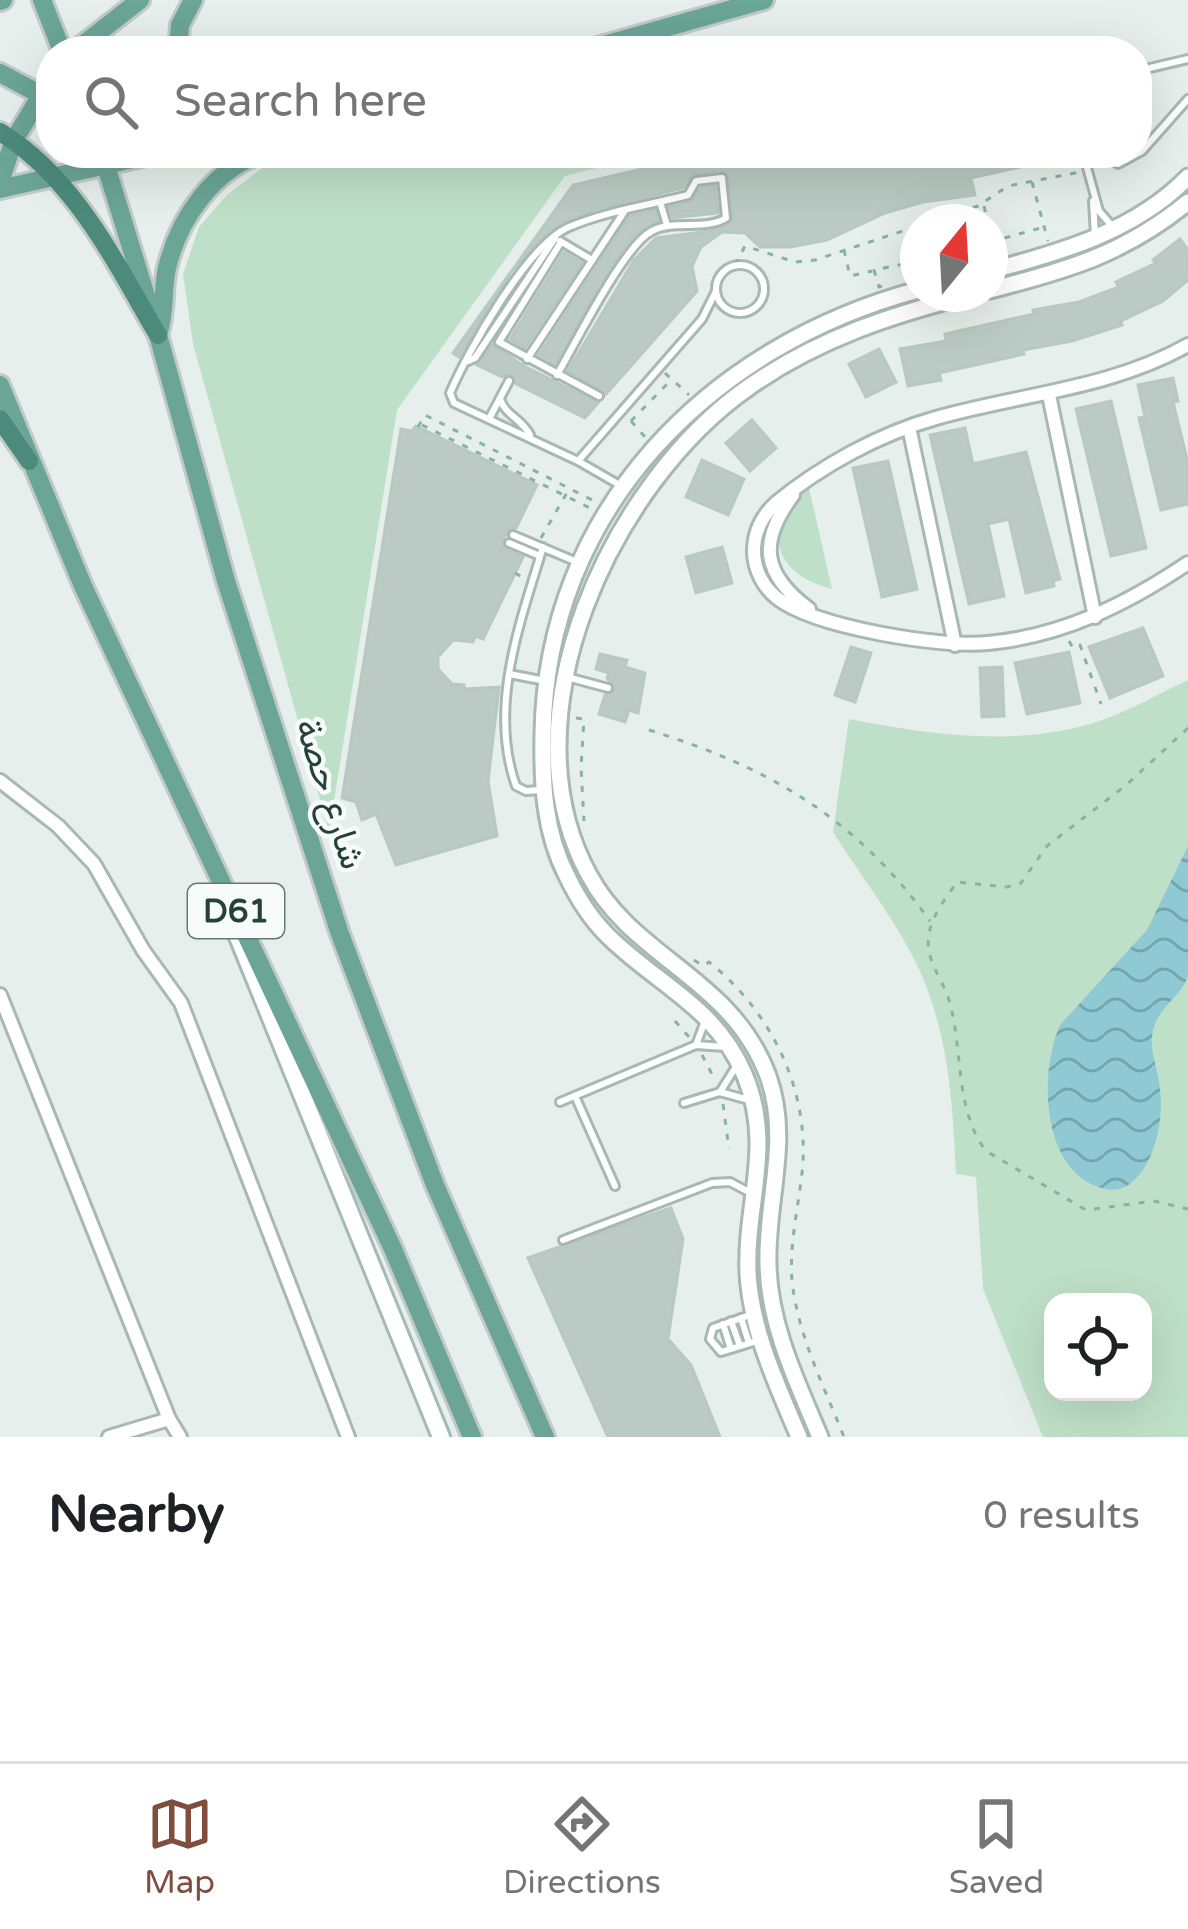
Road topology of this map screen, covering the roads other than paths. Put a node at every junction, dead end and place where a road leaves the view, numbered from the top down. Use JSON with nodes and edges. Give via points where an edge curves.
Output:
{"nodes":[{"id":1,"x":42,"y":0,"type":"edge"},
{"id":2,"x":140,"y":0,"type":"edge"},
{"id":3,"x":193,"y":0,"type":"edge"},
{"id":4,"x":764,"y":0,"type":"edge"},
{"id":5,"x":56,"y":36,"type":"edge"},
{"id":6,"x":94,"y":36,"type":"edge"},
{"id":7,"x":179,"y":36,"type":"edge"},
{"id":8,"x":636,"y":36,"type":"edge"},
{"id":9,"x":1188,"y":59,"type":"edge"},
{"id":10,"x":1152,"y":67,"type":"edge"},
{"id":11,"x":0,"y":73,"type":"edge"},
{"id":12,"x":36,"y":87,"type":"edge"},
{"id":13,"x":36,"y":103,"type":"edge"},
{"id":14,"x":1186,"y":106,"type":"edge"},
{"id":15,"x":7,"y":136,"type":"edge"},
{"id":16,"x":1152,"y":139,"type":"edge"},
{"id":17,"x":36,"y":161,"type":"edge"},
{"id":18,"x":44,"y":168,"type":"edge"},
{"id":19,"x":79,"y":168,"type":"edge"},
{"id":20,"x":107,"y":168,"type":"edge"},
{"id":21,"x":234,"y":168,"type":"edge"},
{"id":22,"x":1086,"y":168,"type":"edge"},
{"id":23,"x":54,"y":177,"type":"junction"},
{"id":24,"x":1188,"y":177,"type":"edge"},
{"id":25,"x":0,"y":185,"type":"edge"},
{"id":26,"x":1092,"y":191,"type":"junction"},
{"id":27,"x":660,"y":202,"type":"junction"},
{"id":28,"x":1188,"y":202,"type":"edge"},
{"id":29,"x":624,"y":211,"type":"junction"},
{"id":30,"x":667,"y":225,"type":"junction"},
{"id":31,"x":1115,"y":228,"type":"junction"},
{"id":32,"x":556,"y":239,"type":"junction"},
{"id":33,"x":1094,"y":239,"type":"junction"},
{"id":34,"x":592,"y":260,"type":"junction"},
{"id":35,"x":1008,"y":266,"type":"edge"},
{"id":36,"x":1008,"y":285,"type":"edge"},
{"id":37,"x":716,"y":291,"type":"junction"},
{"id":38,"x":900,"y":296,"type":"edge"},
{"id":39,"x":732,"y":312,"type":"junction"},
{"id":40,"x":904,"y":312,"type":"edge"},
{"id":41,"x":702,"y":319,"type":"junction"},
{"id":42,"x":158,"y":334,"type":"junction"},
{"id":43,"x":1188,"y":345,"type":"edge"},
{"id":44,"x":527,"y":359,"type":"junction"},
{"id":45,"x":557,"y":375,"type":"junction"},
{"id":46,"x":509,"y":381,"type":"dead end"},
{"id":47,"x":0,"y":385,"type":"edge"},
{"id":48,"x":1049,"y":395,"type":"junction"},
{"id":49,"x":599,"y":396,"type":"dead end"},
{"id":50,"x":500,"y":399,"type":"junction"},
{"id":51,"x":0,"y":419,"type":"edge"},
{"id":52,"x":489,"y":419,"type":"junction"},
{"id":53,"x":909,"y":427,"type":"junction"},
{"id":54,"x":531,"y":438,"type":"junction"},
{"id":55,"x":29,"y":461,"type":"junction"},
{"id":56,"x":578,"y":461,"type":"junction"},
{"id":57,"x":624,"y":488,"type":"junction"},
{"id":58,"x":511,"y":539,"type":"dead end"},
{"id":59,"x":541,"y":551,"type":"junction"},
{"id":60,"x":580,"y":563,"type":"junction"},
{"id":61,"x":1188,"y":563,"type":"edge"},
{"id":62,"x":1095,"y":617,"type":"junction"},
{"id":63,"x":955,"y":645,"type":"junction"},
{"id":64,"x":509,"y":674,"type":"junction"},
{"id":65,"x":567,"y":677,"type":"junction"},
{"id":66,"x":546,"y":681,"type":"junction"},
{"id":67,"x":608,"y":688,"type":"dead end"},
{"id":68,"x":0,"y":781,"type":"edge"},
{"id":69,"x":544,"y":790,"type":"junction"},
{"id":70,"x":217,"y":870,"type":"junction"},
{"id":71,"x":0,"y":994,"type":"edge"},
{"id":72,"x":706,"y":1017,"type":"junction"},
{"id":73,"x":696,"y":1046,"type":"junction"},
{"id":74,"x":729,"y":1048,"type":"junction"},
{"id":75,"x":738,"y":1063,"type":"junction"},
{"id":76,"x":719,"y":1092,"type":"junction"},
{"id":77,"x":575,"y":1096,"type":"junction"},
{"id":78,"x":560,"y":1102,"type":"dead end"},
{"id":79,"x":754,"y":1102,"type":"junction"},
{"id":80,"x":684,"y":1103,"type":"dead end"},
{"id":81,"x":615,"y":1186,"type":"dead end"},
{"id":82,"x":755,"y":1196,"type":"junction"},
{"id":83,"x":562,"y":1240,"type":"dead end"},
{"id":84,"x":737,"y":1319,"type":"junction"},
{"id":85,"x":746,"y":1345,"type":"junction"},
{"id":86,"x":170,"y":1419,"type":"junction"},
{"id":87,"x":109,"y":1437,"type":"edge"},
{"id":88,"x":180,"y":1437,"type":"edge"},
{"id":89,"x":348,"y":1437,"type":"edge"},
{"id":90,"x":441,"y":1437,"type":"edge"},
{"id":91,"x":472,"y":1437,"type":"edge"},
{"id":92,"x":545,"y":1437,"type":"edge"},
{"id":93,"x":799,"y":1437,"type":"edge"},
{"id":94,"x":820,"y":1437,"type":"edge"}],
"edges":[{"from":1,"to":5,"type":"main road"},
{"from":2,"to":6,"type":"main road"},
{"from":3,"to":7,"type":"main road"},
{"from":4,"to":8,"type":"main road"},
{"from":9,"to":10,"type":"lane"},
{"from":11,"to":12,"type":"main road"},
{"from":13,"to":15,"type":"main road"},
{"from":14,"to":16,"type":"lane"},
{"from":15,"to":17,"type":"highway"},
{"from":15,"to":25,"type":"main road"},
{"from":18,"to":23,"type":"highway"},
{"from":19,"to":23,"type":"main road"},
{"from":20,"to":42,"type":"main road","name":"شارع حصة","number":"D61"},
{"from":21,"to":42,"type":"main road","via":[[182,226]]},
{"from":22,"to":26,"type":"lane"},
{"from":23,"to":25,"type":"main road"},
{"from":23,"to":42,"type":"highway"},
{"from":24,"to":31,"type":"street"},
{"from":26,"to":31,"type":"lane"},
{"from":26,"to":33,"type":"lane"},
{"from":27,"to":29,"type":"lane"},
{"from":27,"to":30,"type":"lane"},
{"from":27,"to":30,"type":"lane","via":[[688,195],[696,182],[724,180],[728,212],[721,222]]},
{"from":28,"to":36,"type":"street","via":[[1103,258]]},
{"from":29,"to":32,"type":"lane","via":[[572,225]]},
{"from":29,"to":34,"type":"lane"},
{"from":30,"to":45,"type":"lane","via":[[638,241]]},
{"from":31,"to":33,"type":"street"},
{"from":32,"to":34,"type":"lane"},
{"from":32,"to":44,"type":"lane","via":[[499,338]]},
{"from":32,"to":52,"type":"lane","via":[[452,388],[451,398]]},
{"from":33,"to":35,"type":"street"},
{"from":34,"to":44,"type":"lane"},
{"from":37,"to":39,"type":"lane"},
{"from":37,"to":39,"type":"lane","via":[[734,265],[754,269],[765,286],[762,300]]},
{"from":37,"to":41,"type":"lane"},
{"from":38,"to":57,"type":"street","via":[[774,347],[698,402]]},
{"from":39,"to":41,"type":"lane"},
{"from":40,"to":65,"type":"street","via":[[823,343],[744,390],[676,452],[621,530],[581,619]]},
{"from":41,"to":56,"type":"lane"},
{"from":42,"to":92,"type":"main road","name":"شارع حصة","number":"D61","via":[[226,581],[340,934],[435,1185]]},
{"from":43,"to":48,"type":"street"},
{"from":44,"to":45,"type":"lane"},
{"from":45,"to":49,"type":"lane"},
{"from":46,"to":50,"type":"lane"},
{"from":47,"to":55,"type":"main road","number":"D61"},
{"from":48,"to":53,"type":"street"},
{"from":48,"to":62,"type":"street"},
{"from":50,"to":52,"type":"lane"},
{"from":50,"to":54,"type":"lane"},
{"from":51,"to":55,"type":"highway"},
{"from":52,"to":54,"type":"lane"},
{"from":53,"to":63,"type":"street"},
{"from":53,"to":63,"type":"street","via":[[848,454],[797,490],[775,522],[769,556],[781,585],[817,615]]},
{"from":54,"to":56,"type":"lane"},
{"from":55,"to":70,"type":"main road","number":"D61"},
{"from":56,"to":57,"type":"lane"},
{"from":57,"to":60,"type":"street"},
{"from":58,"to":59,"type":"lane"},
{"from":59,"to":60,"type":"lane"},
{"from":59,"to":64,"type":"lane"},
{"from":60,"to":66,"type":"street"},
{"from":61,"to":62,"type":"street"},
{"from":62,"to":63,"type":"street","via":[[1026,638]]},
{"from":64,"to":66,"type":"lane"},
{"from":64,"to":69,"type":"lane","via":[[514,782]]},
{"from":65,"to":67,"type":"lane"},
{"from":65,"to":94,"type":"street","via":[[562,798],[589,877],[613,911],[721,1000],[767,1074],[780,1143],[768,1237],[771,1301]]},
{"from":66,"to":69,"type":"street"},
{"from":68,"to":89,"type":"street","via":[[94,864],[182,1003]]},
{"from":69,"to":72,"type":"street","via":[[551,835],[582,904]]},
{"from":70,"to":90,"type":"main road","via":[[232,927]]},
{"from":70,"to":91,"type":"main road","number":"D61"},
{"from":71,"to":86,"type":"street"},
{"from":72,"to":73,"type":"lane"},
{"from":72,"to":74,"type":"street"},
{"from":73,"to":74,"type":"lane"},
{"from":73,"to":77,"type":"lane"},
{"from":74,"to":75,"type":"street"},
{"from":75,"to":76,"type":"lane"},
{"from":75,"to":79,"type":"street"},
{"from":76,"to":79,"type":"lane"},
{"from":76,"to":80,"type":"lane"},
{"from":77,"to":78,"type":"lane"},
{"from":77,"to":81,"type":"lane"},
{"from":79,"to":82,"type":"street"},
{"from":82,"to":83,"type":"lane","via":[[739,1184],[712,1183]]},
{"from":82,"to":84,"type":"street"},
{"from":84,"to":85,"type":"street"},
{"from":84,"to":85,"type":"lane"},
{"from":84,"to":85,"type":"lane","via":[[710,1331],[710,1339],[717,1351]]},
{"from":85,"to":93,"type":"street"},
{"from":86,"to":87,"type":"street"},
{"from":86,"to":88,"type":"street"}]}
